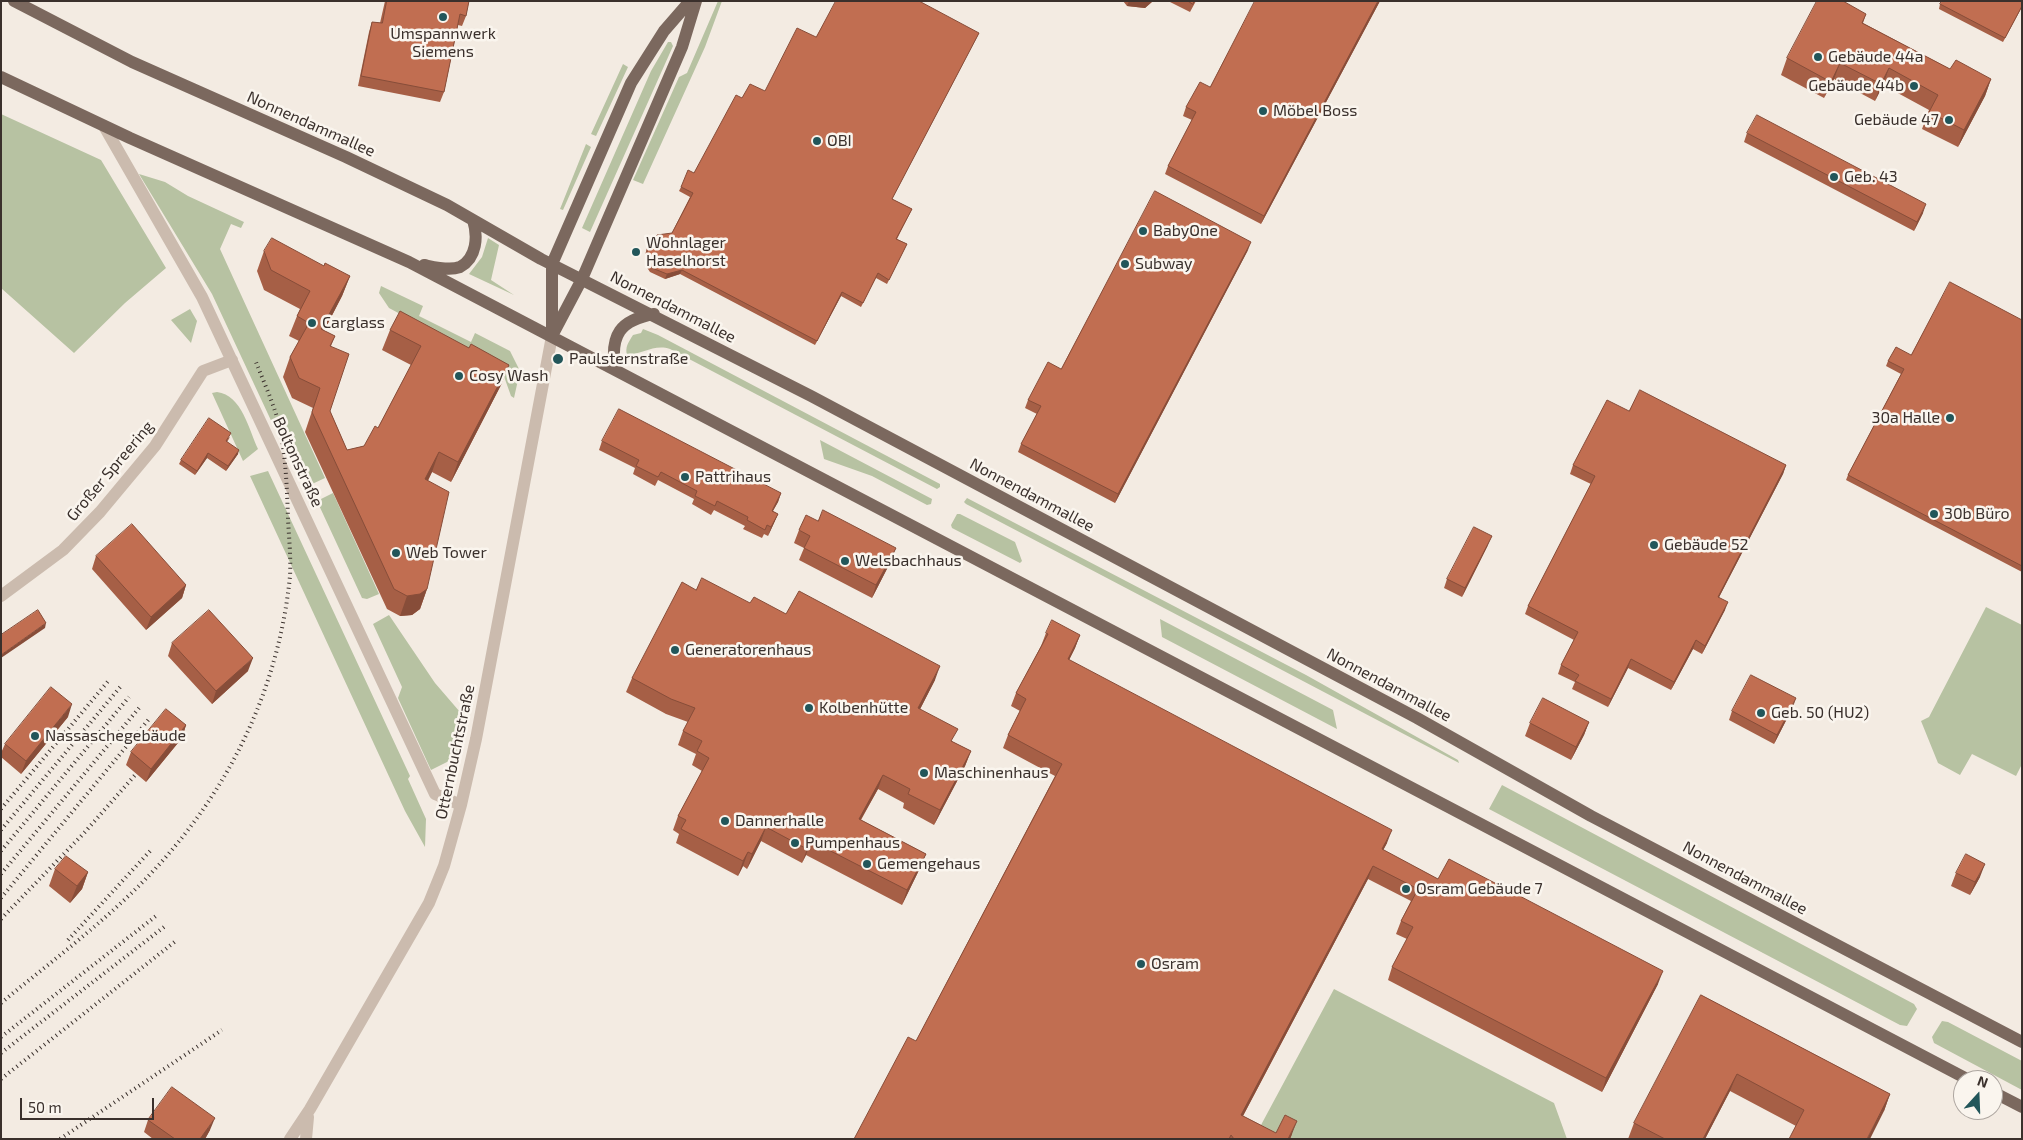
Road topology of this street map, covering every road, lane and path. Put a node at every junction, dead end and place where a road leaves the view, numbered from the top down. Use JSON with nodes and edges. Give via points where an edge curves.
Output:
{"nodes":[{"id":1,"x":14,"y":1,"type":"edge"},
{"id":2,"x":690,"y":1,"type":"edge"},
{"id":3,"x":696,"y":1,"type":"edge"},
{"id":4,"x":1,"y":77,"type":"edge"},
{"id":5,"x":104,"y":126,"type":"junction"},
{"id":6,"x":474,"y":220,"type":"junction"},
{"id":7,"x":409,"y":262,"type":"junction"},
{"id":8,"x":552,"y":264,"type":"junction"},
{"id":9,"x":582,"y":279,"type":"junction"},
{"id":10,"x":654,"y":314,"type":"junction"},
{"id":11,"x":552,"y":336,"type":"junction"},
{"id":12,"x":232,"y":360,"type":"junction"},
{"id":13,"x":615,"y":368,"type":"junction"},
{"id":14,"x":1,"y":596,"type":"edge"},
{"id":15,"x":461,"y":805,"type":"junction"},
{"id":16,"x":2022,"y":1042,"type":"edge"},
{"id":17,"x":1953,"y":1072,"type":"edge"},
{"id":18,"x":2003,"y":1097,"type":"edge"},
{"id":19,"x":2022,"y":1107,"type":"edge"},
{"id":20,"x":310,"y":1109,"type":"junction"},
{"id":21,"x":290,"y":1139,"type":"edge"},
{"id":22,"x":306,"y":1139,"type":"edge"}],
"edges":[{"from":1,"to":6,"type":"main road","name":"Nonnendammallee","via":[[132,62],[410,187]]},
{"from":2,"to":8,"type":"main road","via":[[664,31],[631,83]]},
{"from":3,"to":9,"type":"main road","via":[[682,46]]},
{"from":4,"to":5,"type":"main road"},
{"from":5,"to":7,"type":"main road"},
{"from":5,"to":12,"type":"street","name":"Boltonstraße","via":[[214,320]]},
{"from":6,"to":7,"type":"main road","via":[[476,246],[470,258],[460,266],[440,268]]},
{"from":6,"to":8,"type":"main road","name":"Nonnendammallee"},
{"from":7,"to":11,"type":"main road"},
{"from":8,"to":9,"type":"main road","name":"Nonnendammallee"},
{"from":8,"to":11,"type":"main road"},
{"from":9,"to":10,"type":"main road","name":"Nonnendammallee"},
{"from":9,"to":11,"type":"main road"},
{"from":10,"to":13,"type":"main road","via":[[625,324],[612,352]]},
{"from":10,"to":16,"type":"main road","name":"Nonnendammallee","via":[[1417,718],[1591,816]]},
{"from":11,"to":13,"type":"main road"},
{"from":11,"to":15,"type":"street","name":"Otternbuchtstraße"},
{"from":12,"to":14,"type":"street","name":"Großer Spreering","via":[[203,371],[155,446],[100,512],[63,550]]},
{"from":12,"to":15,"type":"street","name":"Boltonstraße","via":[[435,794]]},
{"from":13,"to":17,"type":"main road"},
{"from":15,"to":20,"type":"street","name":"Otternbuchtstraße","via":[[444,866],[429,903]]},
{"from":18,"to":19,"type":"main road"},
{"from":20,"to":21,"type":"street","name":"Otternbuchtstraße"},
{"from":20,"to":22,"type":"street"}]}
